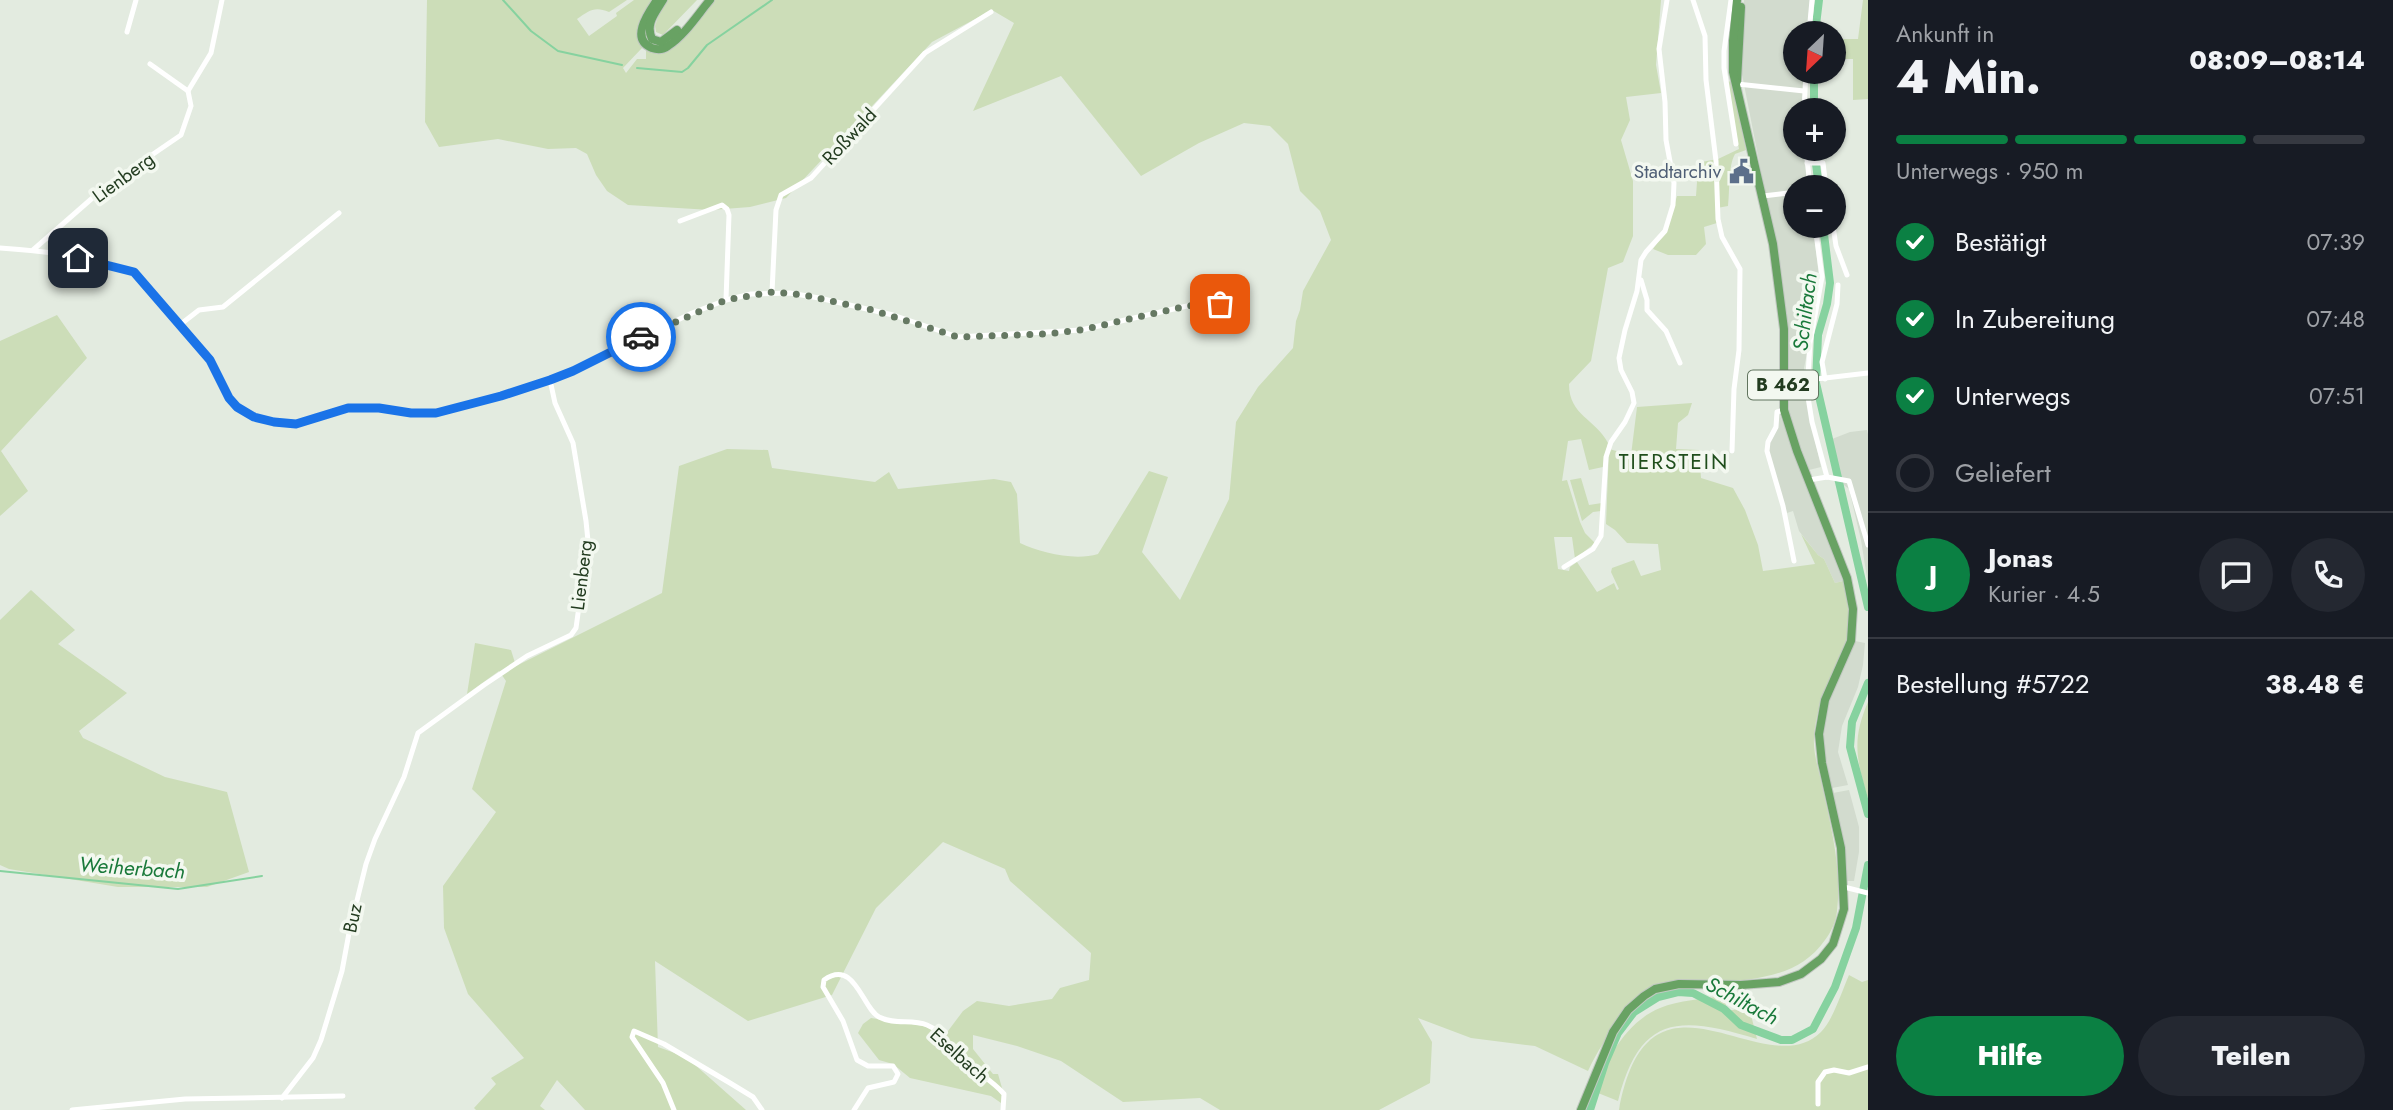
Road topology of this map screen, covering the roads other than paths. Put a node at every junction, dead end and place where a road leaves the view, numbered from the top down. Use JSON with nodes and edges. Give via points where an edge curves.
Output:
{"nodes":[{"id":1,"x":136,"y":0,"type":"edge"},
{"id":2,"x":222,"y":0,"type":"edge"},
{"id":3,"x":657,"y":0,"type":"edge"},
{"id":4,"x":663,"y":0,"type":"edge"},
{"id":5,"x":703,"y":0,"type":"edge"},
{"id":6,"x":710,"y":0,"type":"edge"},
{"id":7,"x":1667,"y":0,"type":"edge"},
{"id":8,"x":1693,"y":0,"type":"edge"},
{"id":9,"x":1731,"y":0,"type":"edge"},
{"id":10,"x":1739,"y":0,"type":"edge"},
{"id":11,"x":1812,"y":0,"type":"edge"},
{"id":12,"x":991,"y":12,"type":"dead end"},
{"id":13,"x":1811,"y":21,"type":"edge"},
{"id":14,"x":127,"y":32,"type":"dead end"},
{"id":15,"x":150,"y":64,"type":"dead end"},
{"id":16,"x":1737,"y":84,"type":"junction"},
{"id":17,"x":1805,"y":84,"type":"edge"},
{"id":18,"x":188,"y":91,"type":"junction"},
{"id":19,"x":1804,"y":91,"type":"junction"},
{"id":20,"x":1804,"y":98,"type":"edge"},
{"id":21,"x":1736,"y":144,"type":"dead end"},
{"id":22,"x":1813,"y":163,"type":"joint"},
{"id":23,"x":1812,"y":175,"type":"edge"},
{"id":24,"x":1824,"y":175,"type":"edge"},
{"id":25,"x":1783,"y":194,"type":"edge"},
{"id":26,"x":1763,"y":196,"type":"junction"},
{"id":27,"x":339,"y":213,"type":"dead end"},
{"id":28,"x":680,"y":222,"type":"dead end"},
{"id":29,"x":1817,"y":238,"type":"edge"},
{"id":30,"x":1835,"y":238,"type":"edge"},
{"id":31,"x":0,"y":248,"type":"edge"},
{"id":32,"x":33,"y":250,"type":"junction"},
{"id":33,"x":1846,"y":275,"type":"dead end"},
{"id":34,"x":1640,"y":278,"type":"junction"},
{"id":35,"x":1838,"y":285,"type":"dead end"},
{"id":36,"x":772,"y":292,"type":"junction"},
{"id":37,"x":726,"y":300,"type":"junction"},
{"id":38,"x":1220,"y":304,"type":"dead end"},
{"id":39,"x":181,"y":324,"type":"junction"},
{"id":40,"x":1680,"y":363,"type":"dead end"},
{"id":41,"x":1868,"y":373,"type":"edge"},
{"id":42,"x":1817,"y":379,"type":"junction"},
{"id":43,"x":550,"y":380,"type":"junction"},
{"id":44,"x":1784,"y":410,"type":"junction"},
{"id":45,"x":1732,"y":451,"type":"dead end"},
{"id":46,"x":1830,"y":477,"type":"junction"},
{"id":47,"x":1809,"y":480,"type":"junction"},
{"id":48,"x":1868,"y":545,"type":"edge"},
{"id":49,"x":1794,"y":561,"type":"dead end"},
{"id":50,"x":1564,"y":567,"type":"dead end"},
{"id":51,"x":418,"y":733,"type":"joint"},
{"id":52,"x":1849,"y":888,"type":"junction"},
{"id":53,"x":1868,"y":893,"type":"edge"},
{"id":54,"x":1868,"y":1067,"type":"edge"},
{"id":55,"x":343,"y":1096,"type":"dead end"},
{"id":56,"x":282,"y":1098,"type":"junction"},
{"id":57,"x":1818,"y":1104,"type":"dead end"},
{"id":58,"x":72,"y":1110,"type":"edge"},
{"id":59,"x":674,"y":1110,"type":"edge"},
{"id":60,"x":762,"y":1110,"type":"edge"},
{"id":61,"x":854,"y":1110,"type":"edge"},
{"id":62,"x":1003,"y":1110,"type":"edge"},
{"id":63,"x":1581,"y":1110,"type":"edge"}],
"edges":[{"from":1,"to":14,"type":"street"},
{"from":2,"to":18,"type":"street","name":"Lienberg","via":[[211,52]]},
{"from":3,"to":6,"type":"main road","via":[[641,34],[648,46],[656,49],[669,46]]},
{"from":4,"to":5,"type":"main road","via":[[649,25],[652,39],[658,42],[674,34]]},
{"from":7,"to":34,"type":"street","via":[[1659,49],[1674,199],[1665,232],[1642,260]]},
{"from":8,"to":45,"type":"street","via":[[1705,36],[1718,219],[1740,268]]},
{"from":9,"to":21,"type":"street","via":[[1724,68]]},
{"from":10,"to":16,"type":"main road","number":"B 462"},
{"from":11,"to":13,"type":"street"},
{"from":12,"to":36,"type":"street","name":"Roßwald","via":[[925,53],[811,177],[781,195],[776,210]]},
{"from":15,"to":18,"type":"street"},
{"from":16,"to":19,"type":"street"},
{"from":16,"to":26,"type":"main road","number":"B 462"},
{"from":17,"to":19,"type":"street"},
{"from":18,"to":32,"type":"street","name":"Lienberg","via":[[191,106],[181,135],[106,187]]},
{"from":19,"to":20,"type":"street"},
{"from":22,"to":23,"type":"street"},
{"from":22,"to":24,"type":"street","via":[[1823,163]]},
{"from":25,"to":26,"type":"street"},
{"from":26,"to":44,"type":"main road","number":"B 462","via":[[1782,303]]},
{"from":27,"to":39,"type":"street","via":[[223,307],[199,310]]},
{"from":28,"to":37,"type":"street","via":[[715,206],[727,209]]},
{"from":29,"to":42,"type":"street","via":[[1822,277],[1810,343]]},
{"from":30,"to":33,"type":"street"},
{"from":31,"to":32,"type":"street"},
{"from":32,"to":39,"type":"street","via":[[134,272]]},
{"from":34,"to":40,"type":"street","via":[[1647,310],[1666,331]]},
{"from":34,"to":50,"type":"street","via":[[1619,358],[1634,403],[1606,457],[1601,536],[1593,549]]},
{"from":35,"to":42,"type":"street","via":[[1838,304]]},
{"from":36,"to":37,"type":"street"},
{"from":36,"to":38,"type":"street","via":[[872,310],[958,337],[1081,330],[1187,306]]},
{"from":37,"to":43,"type":"street"},
{"from":39,"to":43,"type":"street","via":[[210,360],[237,407],[274,422],[296,424],[348,408],[436,413]]},
{"from":41,"to":42,"type":"street"},
{"from":42,"to":46,"type":"street","via":[[1807,391]]},
{"from":43,"to":51,"type":"street","name":"Lienberg","via":[[573,443],[587,531],[576,628],[571,635],[527,656]]},
{"from":44,"to":47,"type":"main road","number":"B 462"},
{"from":44,"to":49,"type":"street","via":[[1777,412],[1767,451]]},
{"from":46,"to":47,"type":"street"},
{"from":46,"to":48,"type":"street","via":[[1851,485]]},
{"from":47,"to":52,"type":"main road","number":"B 462","via":[[1847,578],[1853,609],[1853,634],[1825,700],[1819,734]]},
{"from":51,"to":56,"type":"street","name":"Buz","via":[[366,864],[321,1040]]},
{"from":52,"to":53,"type":"street"},
{"from":52,"to":63,"type":"main road","number":"B 462","via":[[1833,944],[1801,974],[1779,982],[1679,984],[1644,996],[1612,1032]]},
{"from":54,"to":57,"type":"street","via":[[1849,1073],[1825,1072],[1818,1082]]},
{"from":55,"to":56,"type":"street"},
{"from":56,"to":58,"type":"street","via":[[185,1099]]},
{"from":59,"to":60,"type":"street","via":[[663,1083],[632,1037],[634,1031],[753,1097]]},
{"from":61,"to":62,"type":"street","name":"Eselbach","via":[[868,1088],[894,1082],[898,1074],[893,1066],[868,1066],[857,1060],[843,1021],[823,987],[832,975],[856,984],[868,1009],[880,1017],[925,1024],[939,1032],[964,1061],[1004,1094]]}]}
